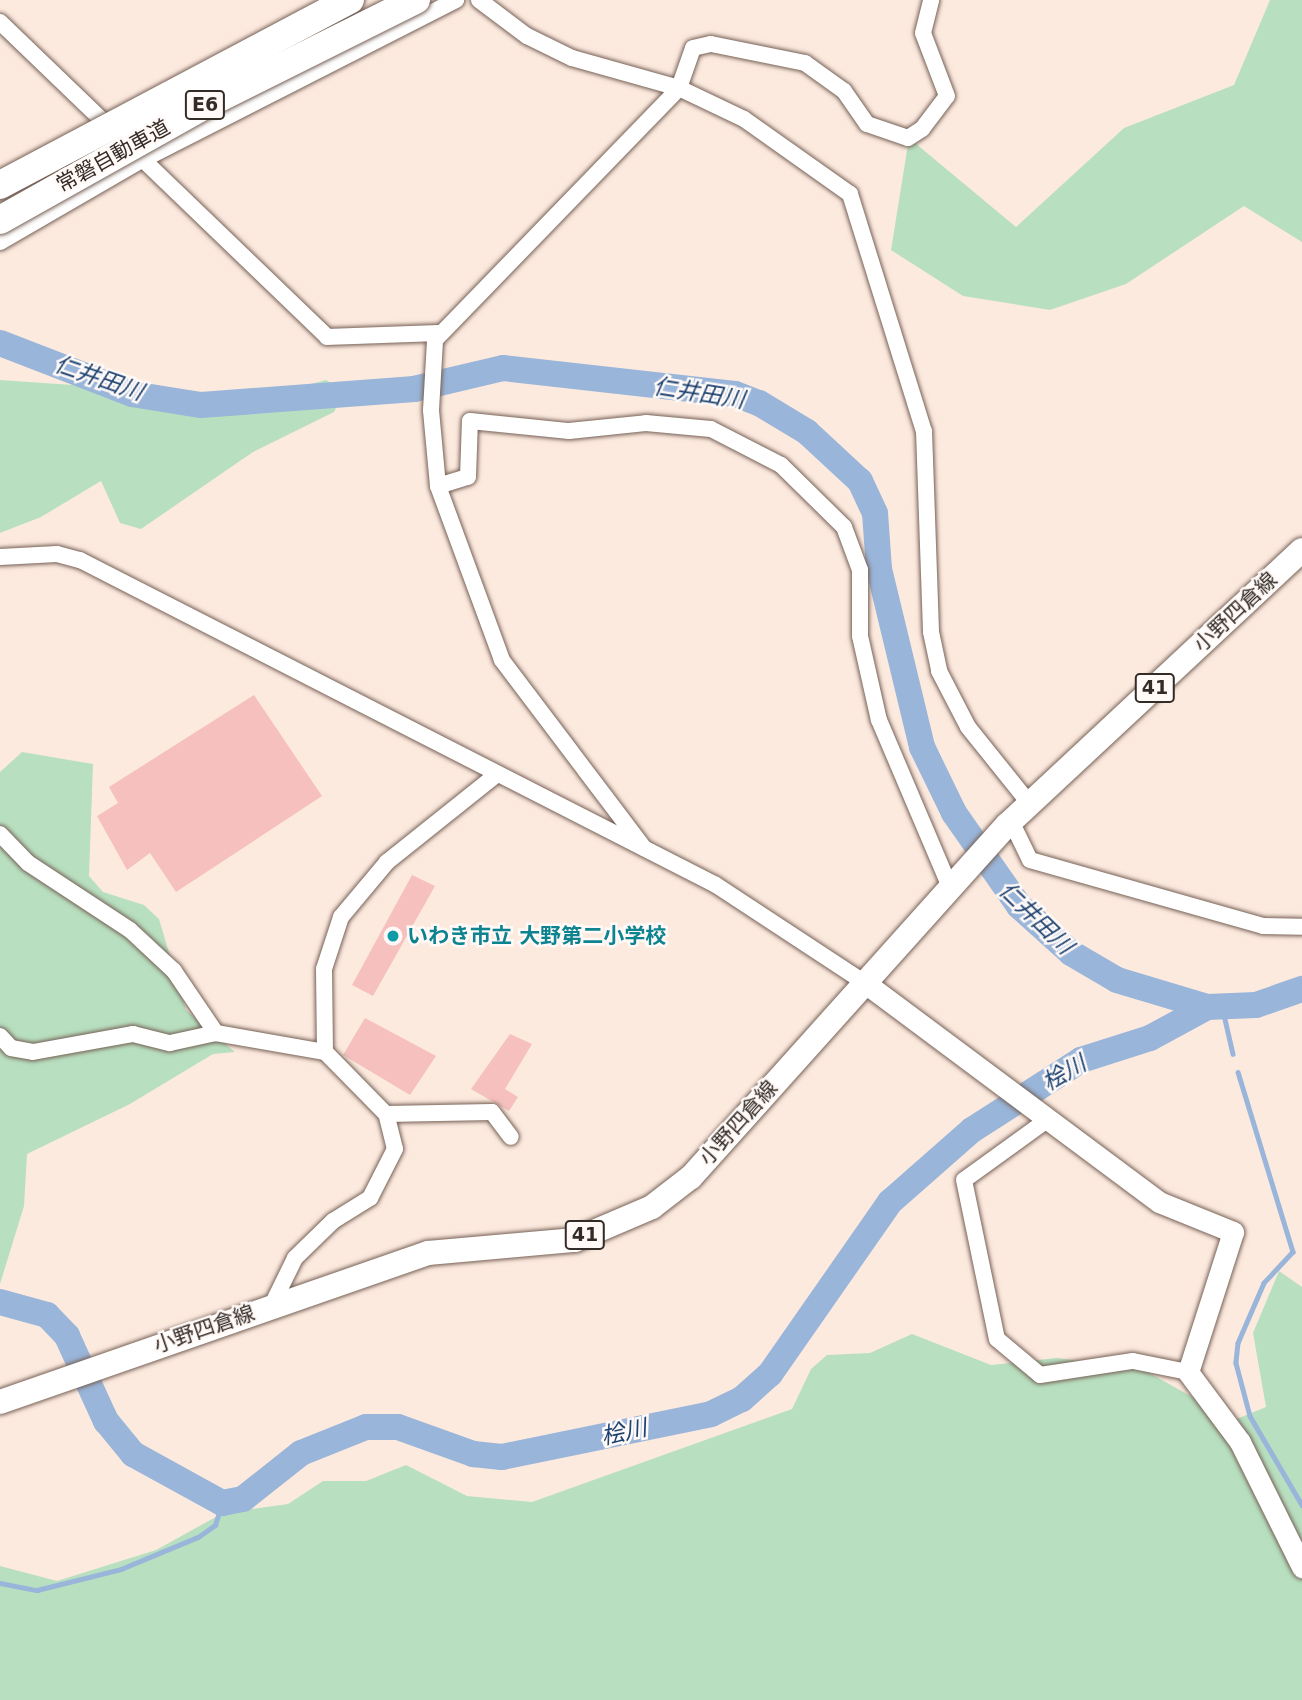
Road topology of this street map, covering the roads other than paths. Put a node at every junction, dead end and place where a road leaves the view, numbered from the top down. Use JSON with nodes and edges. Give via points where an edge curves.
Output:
{"nodes":[{"id":1,"x":350,"y":0,"type":"edge"},
{"id":2,"x":416,"y":0,"type":"edge"},
{"id":3,"x":456,"y":0,"type":"edge"},
{"id":4,"x":479,"y":0,"type":"edge"},
{"id":5,"x":931,"y":0,"type":"edge"},
{"id":6,"x":0,"y":22,"type":"edge"},
{"id":7,"x":678,"y":88,"type":"junction"},
{"id":8,"x":140,"y":161,"type":"junction"},
{"id":9,"x":0,"y":185,"type":"edge"},
{"id":10,"x":0,"y":220,"type":"edge"},
{"id":11,"x":0,"y":242,"type":"edge"},
{"id":12,"x":437,"y":336,"type":"junction"},
{"id":13,"x":438,"y":486,"type":"junction"},
{"id":14,"x":1302,"y":551,"type":"edge"},
{"id":15,"x":0,"y":557,"type":"edge"},
{"id":16,"x":496,"y":775,"type":"junction"},
{"id":17,"x":1030,"y":804,"type":"junction"},
{"id":18,"x":1009,"y":823,"type":"junction"},
{"id":19,"x":0,"y":834,"type":"edge"},
{"id":20,"x":644,"y":848,"type":"junction"},
{"id":21,"x":950,"y":887,"type":"junction"},
{"id":22,"x":1302,"y":927,"type":"edge"},
{"id":23,"x":868,"y":985,"type":"junction"},
{"id":24,"x":216,"y":1033,"type":"junction"},
{"id":25,"x":0,"y":1036,"type":"edge"},
{"id":26,"x":325,"y":1052,"type":"junction"},
{"id":27,"x":386,"y":1114,"type":"junction"},
{"id":28,"x":1048,"y":1120,"type":"junction"},
{"id":29,"x":511,"y":1137,"type":"dead end"},
{"id":30,"x":272,"y":1305,"type":"junction"},
{"id":31,"x":1188,"y":1372,"type":"junction"},
{"id":32,"x":0,"y":1402,"type":"edge"},
{"id":33,"x":1302,"y":1567,"type":"edge"}],
"edges":[{"from":1,"to":9,"type":"highway","name":"常磐自動車道","number":"E6","bridge":true},
{"from":2,"to":10,"type":"highway","name":"常磐自動車道","number":"E6","bridge":true,"via":[[204,106]]},
{"from":3,"to":8,"type":"street"},
{"from":4,"to":7,"type":"street","via":[[527,36],[572,58]]},
{"from":5,"to":7,"type":"street","via":[[922,23],[947,96],[940,112],[908,138],[867,124],[844,91],[805,63],[711,44],[693,48]]},
{"from":6,"to":8,"type":"street"},
{"from":7,"to":12,"type":"street"},
{"from":7,"to":17,"type":"street","via":[[744,119],[836,183],[859,209],[924,431],[931,632],[939,671],[968,727]]},
{"from":8,"to":11,"type":"street"},
{"from":8,"to":12,"type":"street","via":[[327,337]]},
{"from":12,"to":13,"type":"street","via":[[431,410]]},
{"from":13,"to":20,"type":"street","via":[[502,660]]},
{"from":13,"to":21,"type":"street","via":[[468,477],[470,421],[569,431],[646,423],[711,429],[781,465],[844,527],[860,570],[860,636],[879,720]]},
{"from":14,"to":17,"type":"main road","name":"小野四倉線","number":"41"},
{"from":15,"to":16,"type":"street","via":[[35,553],[80,559]]},
{"from":16,"to":20,"type":"street"},
{"from":16,"to":26,"type":"street","via":[[387,862],[341,917],[324,969]]},
{"from":17,"to":18,"type":"main road","name":"小野四倉線","number":"41"},
{"from":18,"to":21,"type":"main road","name":"小野四倉線","number":"41"},
{"from":18,"to":22,"type":"street","via":[[1030,860],[1263,926]]},
{"from":19,"to":24,"type":"street","via":[[28,863],[156,954]]},
{"from":20,"to":23,"type":"street","via":[[716,885]]},
{"from":21,"to":23,"type":"main road","name":"小野四倉線","number":"41"},
{"from":23,"to":28,"type":"street"},
{"from":23,"to":30,"type":"main road","name":"小野四倉線","number":"41","via":[[691,1177],[652,1207],[575,1240],[428,1254]]},
{"from":24,"to":25,"type":"street","via":[[170,1043],[133,1034],[33,1052],[11,1048]]},
{"from":24,"to":26,"type":"street"},
{"from":26,"to":27,"type":"street"},
{"from":27,"to":29,"type":"street","via":[[492,1112]]},
{"from":27,"to":30,"type":"street","via":[[395,1149],[389,1168],[370,1198],[295,1258]]},
{"from":28,"to":31,"type":"street","via":[[1159,1202],[1233,1233]]},
{"from":28,"to":31,"type":"street","via":[[964,1180],[997,1339],[1040,1374],[1133,1361]]},
{"from":30,"to":32,"type":"main road","name":"小野四倉線","number":"41"},
{"from":31,"to":33,"type":"street","via":[[1240,1442]]}]}
